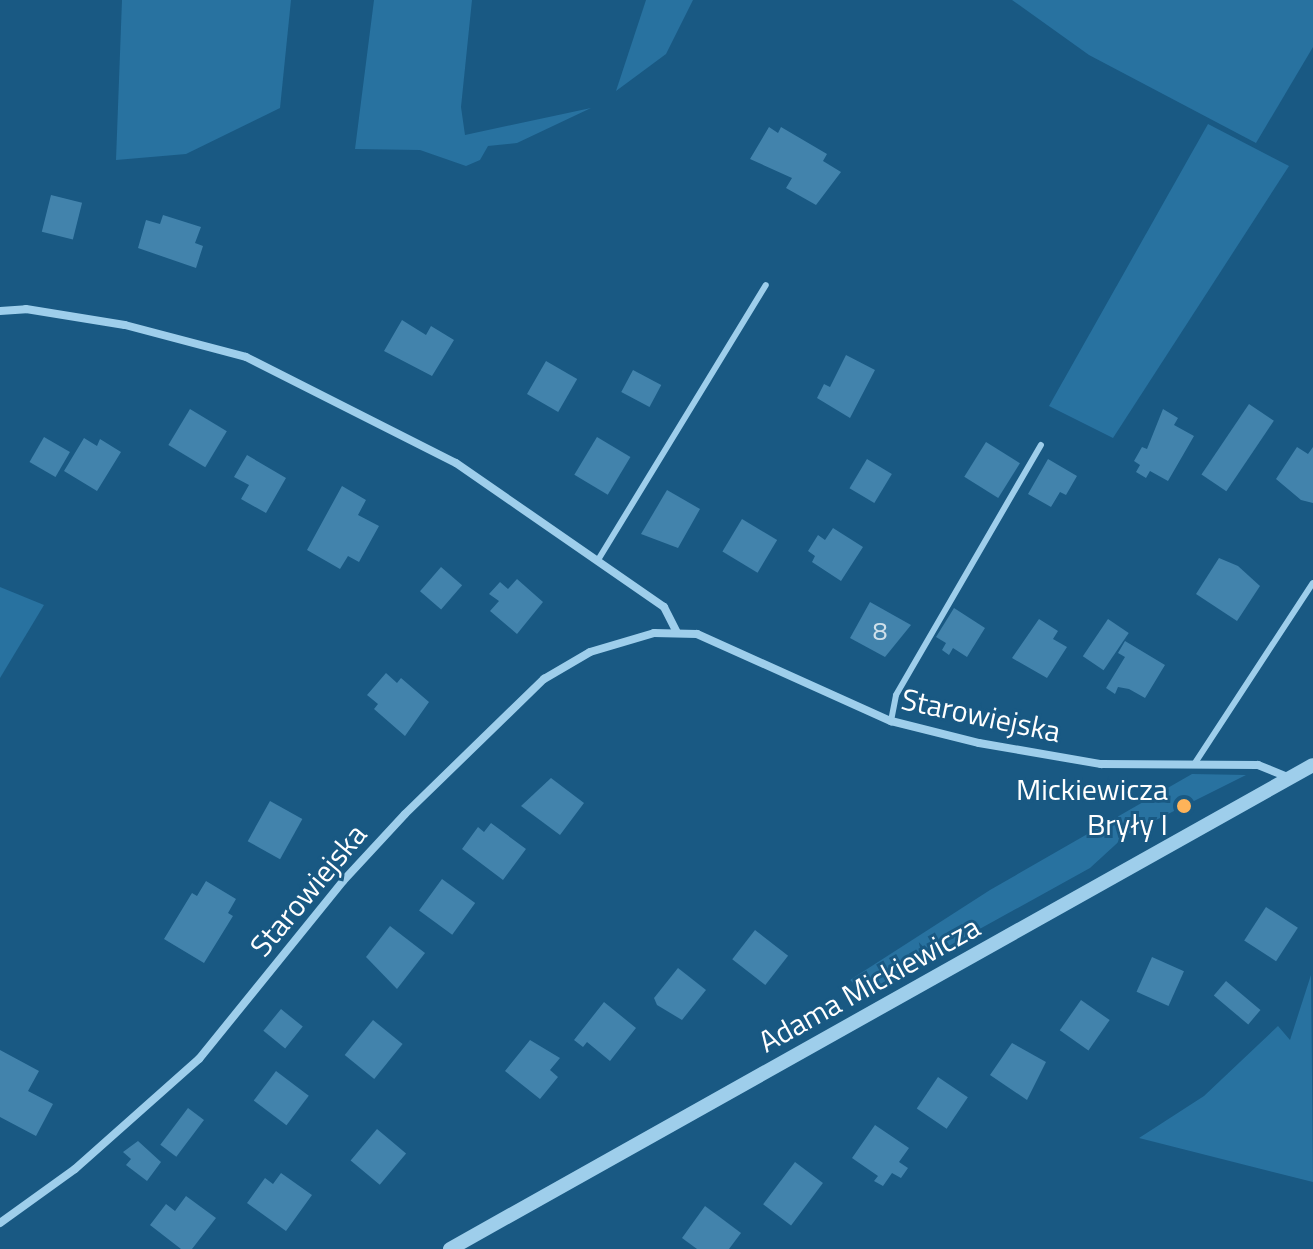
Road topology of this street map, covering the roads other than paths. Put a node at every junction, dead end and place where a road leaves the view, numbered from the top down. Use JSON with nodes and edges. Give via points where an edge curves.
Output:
{"nodes":[{"id":1,"x":766,"y":285,"type":"dead end"},
{"id":2,"x":0,"y":311,"type":"edge"},
{"id":3,"x":1041,"y":445,"type":"dead end"},
{"id":4,"x":598,"y":560,"type":"junction"},
{"id":5,"x":1313,"y":583,"type":"edge"},
{"id":6,"x":677,"y":632,"type":"junction"},
{"id":7,"x":891,"y":721,"type":"junction"},
{"id":8,"x":1195,"y":763,"type":"junction"},
{"id":9,"x":1313,"y":765,"type":"edge"},
{"id":10,"x":1290,"y":778,"type":"junction"},
{"id":11,"x":0,"y":1223,"type":"edge"},
{"id":12,"x":450,"y":1249,"type":"edge"}],
"edges":[{"from":1,"to":4,"type":"lane"},
{"from":2,"to":4,"type":"street","via":[[26,309],[125,325],[246,357],[456,463]]},
{"from":3,"to":7,"type":"lane","via":[[896,695]]},
{"from":4,"to":6,"type":"street","via":[[672,614]]},
{"from":5,"to":8,"type":"lane"},
{"from":6,"to":7,"type":"street","name":"Starowiejska","via":[[711,638]]},
{"from":6,"to":11,"type":"street","name":"Starowiejska","via":[[640,636],[590,652],[544,679],[365,857],[199,1059],[75,1169]]},
{"from":7,"to":8,"type":"street","name":"Starowiejska","via":[[1101,764]]},
{"from":8,"to":10,"type":"street","name":"Starowiejska","via":[[1258,765]]},
{"from":9,"to":10,"type":"street","name":"Adama Mickiewicza"},
{"from":10,"to":12,"type":"street","name":"Adama Mickiewicza"}]}
